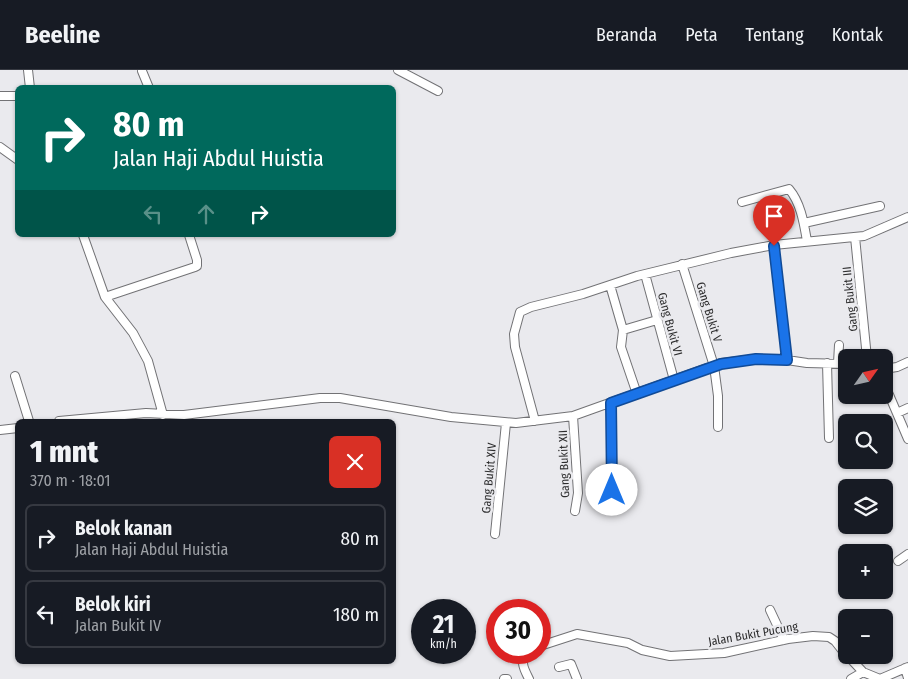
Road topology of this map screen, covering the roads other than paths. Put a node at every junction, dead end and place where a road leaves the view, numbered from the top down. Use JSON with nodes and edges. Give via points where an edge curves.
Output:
{"nodes":[{"id":1,"x":28,"y":70,"type":"edge"},
{"id":2,"x":398,"y":70,"type":"edge"},
{"id":3,"x":142,"y":72,"type":"dead end"},
{"id":4,"x":30,"y":85,"type":"edge"},
{"id":5,"x":148,"y":85,"type":"edge"},
{"id":6,"x":438,"y":91,"type":"dead end"},
{"id":7,"x":0,"y":96,"type":"edge"},
{"id":8,"x":15,"y":96,"type":"edge"},
{"id":9,"x":0,"y":147,"type":"edge"},
{"id":10,"x":15,"y":158,"type":"edge"},
{"id":11,"x":742,"y":202,"type":"dead end"},
{"id":12,"x":880,"y":206,"type":"dead end"},
{"id":13,"x":908,"y":217,"type":"edge"},
{"id":14,"x":804,"y":223,"type":"junction"},
{"id":15,"x":84,"y":237,"type":"edge"},
{"id":16,"x":190,"y":237,"type":"edge"},
{"id":17,"x":855,"y":237,"type":"junction"},
{"id":18,"x":807,"y":241,"type":"junction"},
{"id":19,"x":774,"y":246,"type":"junction"},
{"id":20,"x":682,"y":264,"type":"junction"},
{"id":21,"x":645,"y":274,"type":"junction"},
{"id":22,"x":610,"y":285,"type":"junction"},
{"id":23,"x":105,"y":297,"type":"junction"},
{"id":24,"x":657,"y":320,"type":"junction"},
{"id":25,"x":622,"y":330,"type":"junction"},
{"id":26,"x":839,"y":345,"type":"dead end"},
{"id":27,"x":840,"y":349,"type":"edge"},
{"id":28,"x":866,"y":349,"type":"edge"},
{"id":29,"x":787,"y":360,"type":"junction"},
{"id":30,"x":908,"y":362,"type":"edge"},
{"id":31,"x":827,"y":363,"type":"junction"},
{"id":32,"x":838,"y":364,"type":"edge"},
{"id":33,"x":714,"y":366,"type":"junction"},
{"id":34,"x":893,"y":368,"type":"edge"},
{"id":35,"x":15,"y":376,"type":"dead end"},
{"id":36,"x":674,"y":380,"type":"junction"},
{"id":37,"x":637,"y":394,"type":"junction"},
{"id":38,"x":611,"y":403,"type":"junction"},
{"id":39,"x":893,"y":404,"type":"edge"},
{"id":40,"x":908,"y":408,"type":"edge"},
{"id":41,"x":897,"y":413,"type":"junction"},
{"id":42,"x":163,"y":415,"type":"junction"},
{"id":43,"x":573,"y":416,"type":"junction"},
{"id":44,"x":28,"y":419,"type":"edge"},
{"id":45,"x":84,"y":419,"type":"edge"},
{"id":46,"x":535,"y":421,"type":"junction"},
{"id":47,"x":506,"y":423,"type":"junction"},
{"id":48,"x":718,"y":427,"type":"dead end"},
{"id":49,"x":15,"y":428,"type":"edge"},
{"id":50,"x":0,"y":430,"type":"edge"},
{"id":51,"x":829,"y":438,"type":"dead end"},
{"id":52,"x":908,"y":439,"type":"edge"},
{"id":53,"x":612,"y":490,"type":"dead end"},
{"id":54,"x":575,"y":511,"type":"dead end"},
{"id":55,"x":495,"y":534,"type":"dead end"},
{"id":56,"x":908,"y":554,"type":"edge"},
{"id":57,"x":898,"y":561,"type":"dead end"},
{"id":58,"x":770,"y":610,"type":"dead end"},
{"id":59,"x":784,"y":640,"type":"junction"},
{"id":60,"x":551,"y":642,"type":"edge"},
{"id":61,"x":838,"y":646,"type":"edge"},
{"id":62,"x":522,"y":664,"type":"edge"},
{"id":63,"x":855,"y":664,"type":"edge"},
{"id":64,"x":559,"y":667,"type":"dead end"},
{"id":65,"x":906,"y":667,"type":"edge"},
{"id":66,"x":863,"y":672,"type":"junction"},
{"id":67,"x":908,"y":678,"type":"edge"},
{"id":68,"x":529,"y":679,"type":"edge"},
{"id":69,"x":577,"y":679,"type":"edge"},
{"id":70,"x":852,"y":679,"type":"edge"}],
"edges":[{"from":1,"to":4,"type":"street"},
{"from":2,"to":6,"type":"street"},
{"from":3,"to":5,"type":"street"},
{"from":7,"to":8,"type":"street"},
{"from":9,"to":10,"type":"street"},
{"from":11,"to":14,"type":"street","via":[[789,189]]},
{"from":12,"to":14,"type":"street"},
{"from":13,"to":17,"type":"street"},
{"from":14,"to":18,"type":"street"},
{"from":15,"to":23,"type":"street"},
{"from":16,"to":23,"type":"street","via":[[197,266]]},
{"from":17,"to":18,"type":"street"},
{"from":17,"to":28,"type":"street","name":"Gang Bukit III"},
{"from":18,"to":19,"type":"street"},
{"from":19,"to":20,"type":"street"},
{"from":19,"to":29,"type":"street"},
{"from":20,"to":21,"type":"street"},
{"from":20,"to":33,"type":"street","name":"Gang Bukit V"},
{"from":21,"to":22,"type":"street"},
{"from":21,"to":24,"type":"street","name":"Gang Bukit VI"},
{"from":22,"to":25,"type":"street"},
{"from":22,"to":46,"type":"street","via":[[520,312],[514,334],[515,347]]},
{"from":23,"to":42,"type":"street","via":[[133,332],[148,362]]},
{"from":24,"to":25,"type":"street"},
{"from":24,"to":36,"type":"street","name":"Gang Bukit VI"},
{"from":25,"to":37,"type":"street","via":[[621,347]]},
{"from":26,"to":27,"type":"street"},
{"from":29,"to":31,"type":"street"},
{"from":29,"to":33,"type":"street","via":[[738,360]]},
{"from":30,"to":34,"type":"street"},
{"from":31,"to":32,"type":"street"},
{"from":31,"to":51,"type":"street"},
{"from":33,"to":36,"type":"street"},
{"from":33,"to":48,"type":"street","name":"Gang Bukit V"},
{"from":35,"to":44,"type":"street"},
{"from":36,"to":37,"type":"street"},
{"from":37,"to":38,"type":"street"},
{"from":38,"to":43,"type":"street"},
{"from":38,"to":53,"type":"street"},
{"from":39,"to":41,"type":"street"},
{"from":40,"to":41,"type":"street"},
{"from":41,"to":52,"type":"street"},
{"from":42,"to":45,"type":"street"},
{"from":42,"to":47,"type":"street","via":[[340,398]]},
{"from":43,"to":46,"type":"street"},
{"from":43,"to":54,"type":"street","name":"Gang Bukit XII","via":[[578,493]]},
{"from":46,"to":47,"type":"street"},
{"from":47,"to":55,"type":"street","name":"Gang Bukit XIV"},
{"from":49,"to":50,"type":"street"},
{"from":56,"to":57,"type":"street"},
{"from":58,"to":59,"type":"street"},
{"from":59,"to":60,"type":"street","name":"Jalan Bukit Pucung","via":[[724,653],[670,656],[642,650],[628,643],[577,634]]},
{"from":59,"to":61,"type":"street","name":"Jalan Bukit Pucung","via":[[829,637]]},
{"from":62,"to":68,"type":"street"},
{"from":63,"to":66,"type":"street","name":"Jalan Bukit Pucung"},
{"from":64,"to":69,"type":"street","via":[[571,664]]},
{"from":65,"to":66,"type":"street","via":[[880,679]]},
{"from":65,"to":67,"type":"street"},
{"from":66,"to":70,"type":"street"}]}
